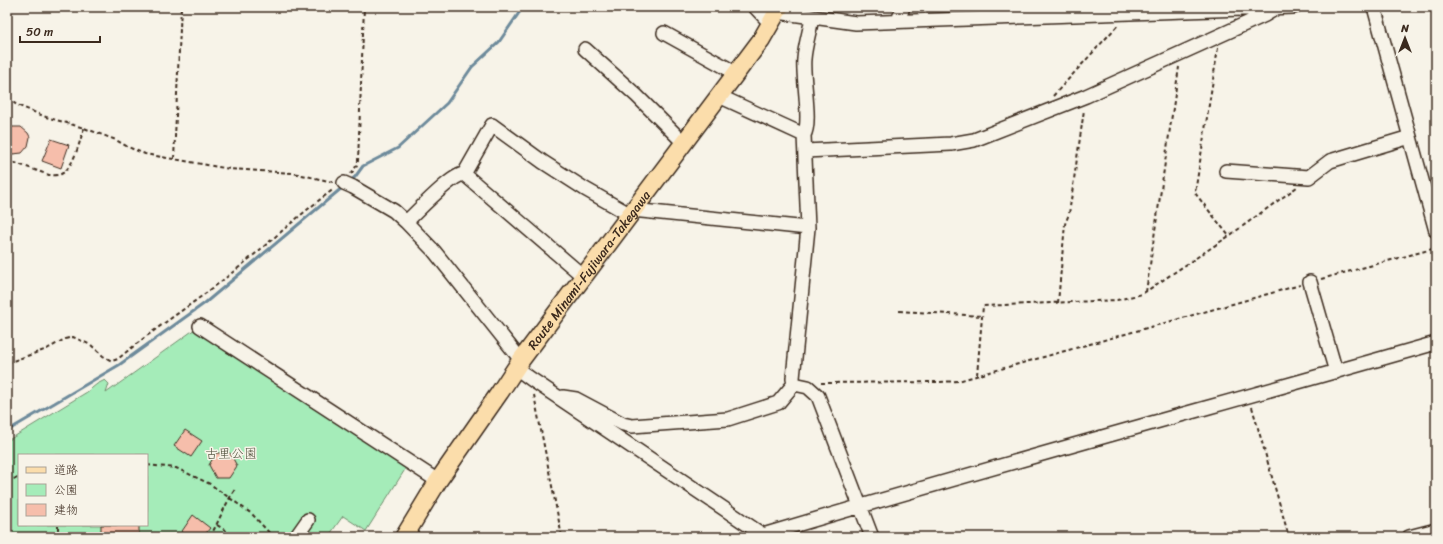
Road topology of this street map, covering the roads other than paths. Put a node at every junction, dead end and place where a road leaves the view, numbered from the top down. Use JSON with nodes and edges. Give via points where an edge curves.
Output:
{"nodes":[{"id":1,"x":756,"y":7,"type":"edge"},
{"id":2,"x":903,"y":7,"type":"edge"},
{"id":3,"x":1294,"y":7,"type":"edge"},
{"id":4,"x":1374,"y":7,"type":"edge"},
{"id":5,"x":1275,"y":8,"type":"junction"},
{"id":6,"x":1123,"y":10,"type":"edge"},
{"id":7,"x":1037,"y":12,"type":"edge"},
{"id":8,"x":776,"y":14,"type":"edge"},
{"id":9,"x":812,"y":17,"type":"junction"},
{"id":10,"x":898,"y":21,"type":"junction"},
{"id":11,"x":664,"y":33,"type":"dead end"},
{"id":12,"x":586,"y":49,"type":"dead end"},
{"id":13,"x":734,"y":76,"type":"junction"},
{"id":14,"x":719,"y":96,"type":"junction"},
{"id":15,"x":804,"y":135,"type":"junction"},
{"id":16,"x":1410,"y":137,"type":"junction"},
{"id":17,"x":684,"y":143,"type":"junction"},
{"id":18,"x":805,"y":152,"type":"junction"},
{"id":19,"x":1226,"y":171,"type":"dead end"},
{"id":20,"x":464,"y":174,"type":"junction"},
{"id":21,"x":344,"y":184,"type":"road end"},
{"id":22,"x":631,"y":212,"type":"junction"},
{"id":23,"x":406,"y":222,"type":"junction"},
{"id":24,"x":808,"y":228,"type":"junction"},
{"id":25,"x":1436,"y":231,"type":"edge"},
{"id":26,"x":583,"y":276,"type":"junction"},
{"id":27,"x":1310,"y":282,"type":"road end"},
{"id":28,"x":200,"y":326,"type":"dead end"},
{"id":29,"x":1436,"y":343,"type":"edge"},
{"id":30,"x":518,"y":364,"type":"junction"},
{"id":31,"x":1336,"y":372,"type":"junction"},
{"id":32,"x":794,"y":384,"type":"junction"},
{"id":33,"x":558,"y":397,"type":"junction"},
{"id":34,"x":438,"y":481,"type":"junction"},
{"id":35,"x":860,"y":506,"type":"junction"},
{"id":36,"x":308,"y":520,"type":"dead end"},
{"id":37,"x":1436,"y":530,"type":"edge"},
{"id":38,"x":765,"y":536,"type":"edge"},
{"id":39,"x":296,"y":537,"type":"edge"},
{"id":40,"x":404,"y":537,"type":"edge"},
{"id":41,"x":872,"y":537,"type":"edge"},
{"id":42,"x":1409,"y":537,"type":"edge"}],
"edges":[{"from":1,"to":8,"type":"street"},
{"from":2,"to":10,"type":"street"},
{"from":3,"to":5,"type":"street"},
{"from":4,"to":16,"type":"street"},
{"from":5,"to":6,"type":"street"},
{"from":5,"to":18,"type":"street","via":[[1220,36],[1086,96],[974,140],[951,144]]},
{"from":6,"to":7,"type":"street"},
{"from":7,"to":10,"type":"street"},
{"from":8,"to":9,"type":"street"},
{"from":8,"to":13,"type":"main road","name":"Route Minami-Fujiwara-Takegawa","via":[[761,40]]},
{"from":9,"to":10,"type":"street","via":[[856,22]]},
{"from":9,"to":15,"type":"street","via":[[804,60],[807,110],[807,131]]},
{"from":11,"to":13,"type":"street","via":[[727,68]]},
{"from":12,"to":17,"type":"street"},
{"from":13,"to":14,"type":"main road","name":"Route Minami-Fujiwara-Takegawa"},
{"from":14,"to":15,"type":"street"},
{"from":14,"to":17,"type":"main road","name":"Route Minami-Fujiwara-Takegawa"},
{"from":15,"to":18,"type":"street"},
{"from":16,"to":19,"type":"street","via":[[1330,161],[1309,177]]},
{"from":16,"to":25,"type":"street"},
{"from":17,"to":22,"type":"main road","name":"Route Minami-Fujiwara-Takegawa"},
{"from":18,"to":24,"type":"street"},
{"from":20,"to":22,"type":"street","via":[[492,125],[573,182]]},
{"from":20,"to":23,"type":"street","via":[[452,180]]},
{"from":20,"to":26,"type":"street"},
{"from":21,"to":23,"type":"street","via":[[394,211]]},
{"from":22,"to":24,"type":"street"},
{"from":22,"to":26,"type":"main road","name":"Route Minami-Fujiwara-Takegawa"},
{"from":23,"to":30,"type":"street","via":[[434,251]]},
{"from":24,"to":32,"type":"street"},
{"from":26,"to":30,"type":"main road","name":"Route Minami-Fujiwara-Takegawa"},
{"from":27,"to":31,"type":"street"},
{"from":28,"to":34,"type":"street"},
{"from":29,"to":31,"type":"street"},
{"from":30,"to":33,"type":"street","via":[[531,379]]},
{"from":30,"to":34,"type":"main road","name":"Route Minami-Fujiwara-Takegawa"},
{"from":31,"to":35,"type":"street"},
{"from":32,"to":33,"type":"street","via":[[778,403],[728,419],[632,426],[623,424],[576,399]]},
{"from":32,"to":35,"type":"street","via":[[808,387],[818,396]]},
{"from":33,"to":38,"type":"street"},
{"from":34,"to":40,"type":"main road","name":"Route Minami-Fujiwara-Takegawa"},
{"from":35,"to":38,"type":"street"},
{"from":35,"to":41,"type":"street"},
{"from":36,"to":39,"type":"street"},
{"from":37,"to":42,"type":"street"}]}
